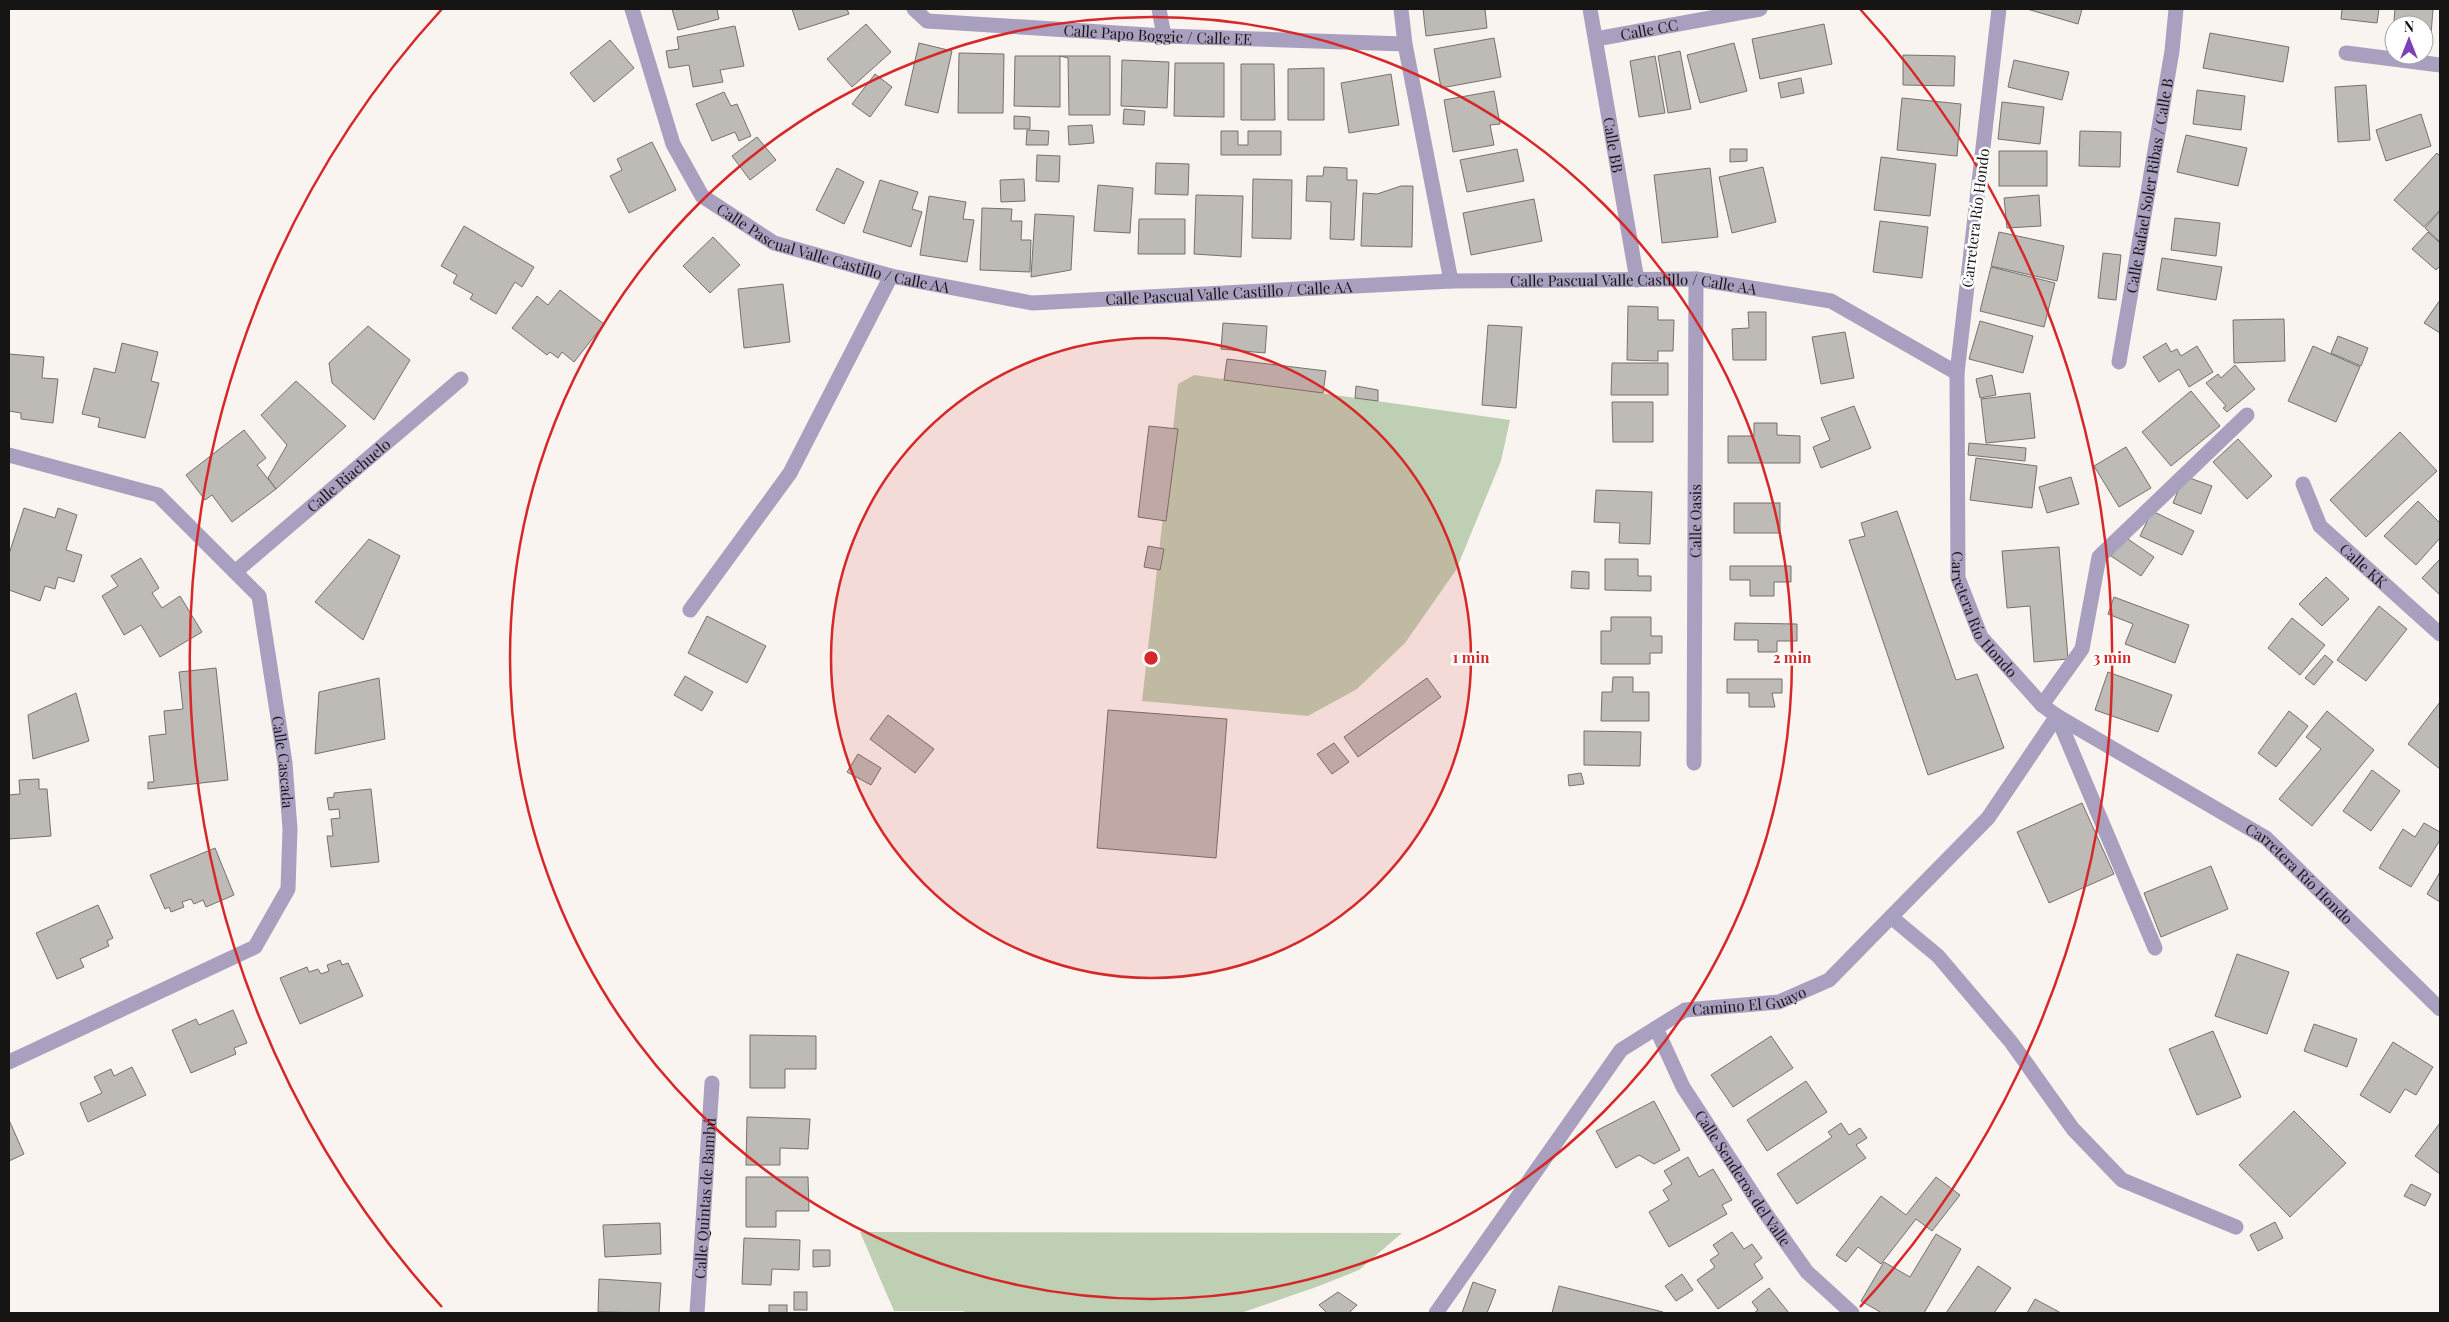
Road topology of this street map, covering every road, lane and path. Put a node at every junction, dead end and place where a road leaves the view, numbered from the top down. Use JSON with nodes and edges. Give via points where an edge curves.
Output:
{"nodes":[{"id":1,"x":632,"y":9,"type":"edge"},
{"id":2,"x":914,"y":9,"type":"edge"},
{"id":3,"x":1159,"y":9,"type":"edge"},
{"id":4,"x":1401,"y":9,"type":"edge"},
{"id":5,"x":1590,"y":9,"type":"edge"},
{"id":6,"x":1760,"y":9,"type":"edge"},
{"id":7,"x":1999,"y":9,"type":"edge"},
{"id":8,"x":2176,"y":9,"type":"edge"},
{"id":9,"x":1164,"y":36,"type":"junction"},
{"id":10,"x":1596,"y":39,"type":"junction"},
{"id":11,"x":1405,"y":44,"type":"junction"},
{"id":12,"x":2346,"y":53,"type":"dead end"},
{"id":13,"x":2440,"y":65,"type":"edge"},
{"id":14,"x":891,"y":276,"type":"junction"},
{"id":15,"x":1696,"y":279,"type":"junction"},
{"id":16,"x":1637,"y":280,"type":"junction"},
{"id":17,"x":1451,"y":282,"type":"junction"},
{"id":18,"x":2119,"y":362,"type":"dead end"},
{"id":19,"x":1957,"y":373,"type":"junction"},
{"id":20,"x":461,"y":379,"type":"dead end"},
{"id":21,"x":2247,"y":415,"type":"dead end"},
{"id":22,"x":9,"y":455,"type":"edge"},
{"id":23,"x":2303,"y":484,"type":"dead end"},
{"id":24,"x":236,"y":572,"type":"junction"},
{"id":25,"x":690,"y":610,"type":"dead end"},
{"id":26,"x":2440,"y":634,"type":"edge"},
{"id":27,"x":2042,"y":705,"type":"junction"},
{"id":28,"x":2057,"y":716,"type":"junction"},
{"id":29,"x":1694,"y":763,"type":"dead end"},
{"id":30,"x":1891,"y":917,"type":"junction"},
{"id":31,"x":2155,"y":948,"type":"dead end"},
{"id":32,"x":2440,"y":1009,"type":"edge"},
{"id":33,"x":1656,"y":1028,"type":"junction"},
{"id":34,"x":9,"y":1062,"type":"edge"},
{"id":35,"x":712,"y":1083,"type":"dead end"},
{"id":36,"x":2236,"y":1228,"type":"dead end"},
{"id":37,"x":697,"y":1313,"type":"edge"},
{"id":38,"x":1436,"y":1313,"type":"edge"},
{"id":39,"x":1852,"y":1313,"type":"edge"}],
"edges":[{"from":1,"to":14,"type":"street","name":"Calle Pascual Valle Castillo / Calle AA","via":[[673,144],[702,196],[774,243]]},
{"from":2,"to":9,"type":"street","name":"Calle Papo Boggie / Calle EE","via":[[927,21]]},
{"from":3,"to":9,"type":"street"},
{"from":4,"to":11,"type":"street"},
{"from":5,"to":10,"type":"street","name":"Calle BB"},
{"from":6,"to":10,"type":"street","name":"Calle CC"},
{"from":7,"to":19,"type":"street","name":"Carretera Río Hondo"},
{"from":8,"to":18,"type":"street","name":"Calle Rafael Soler Ribas / Calle B","via":[[2172,51]]},
{"from":9,"to":11,"type":"street","name":"Calle Papo Boggie / Calle EE"},
{"from":10,"to":16,"type":"street","name":"Calle BB"},
{"from":11,"to":17,"type":"street"},
{"from":12,"to":13,"type":"street"},
{"from":14,"to":17,"type":"street","name":"Calle Pascual Valle Castillo / Calle AA","via":[[1032,303]]},
{"from":14,"to":25,"type":"street","via":[[790,473]]},
{"from":15,"to":16,"type":"street","name":"Calle Pascual Valle Castillo / Calle AA"},
{"from":15,"to":19,"type":"street","name":"Calle Pascual Valle Castillo / Calle AA","via":[[1831,300]]},
{"from":15,"to":29,"type":"street","name":"Calle Oasis"},
{"from":16,"to":17,"type":"street","name":"Calle Pascual Valle Castillo / Calle AA"},
{"from":19,"to":27,"type":"street","name":"Carretera Río Hondo","via":[[1958,578],[1981,636]]},
{"from":20,"to":24,"type":"street","name":"Calle Riachuelo"},
{"from":21,"to":27,"type":"street","via":[[2099,557],[2082,649]]},
{"from":22,"to":24,"type":"street","name":"Calle Cascada","via":[[158,495]]},
{"from":23,"to":26,"type":"street","name":"Calle KK","via":[[2320,526]]},
{"from":24,"to":34,"type":"street","name":"Calle Cascada","via":[[259,596],[261,606],[286,763],[290,829],[288,889],[254,947]]},
{"from":27,"to":28,"type":"street","name":"Carretera Río Hondo"},
{"from":28,"to":30,"type":"street","name":"Camino El Guayo","via":[[1988,818]]},
{"from":28,"to":31,"type":"street"},
{"from":28,"to":32,"type":"street","name":"Carretera Río Hondo","via":[[2266,838]]},
{"from":30,"to":33,"type":"street","name":"Camino El Guayo","via":[[1829,980],[1779,1002],[1685,1010]]},
{"from":30,"to":36,"type":"street","via":[[1938,956],[2011,1042],[2073,1129],[2122,1180]]},
{"from":33,"to":38,"type":"street","name":"Camino El Guayo","via":[[1621,1050]]},
{"from":33,"to":39,"type":"street","name":"Calle Senderos del Valle","via":[[1682,1087],[1756,1199],[1807,1272]]},
{"from":35,"to":37,"type":"street","name":"Calle Quintas de Bambú"}]}
